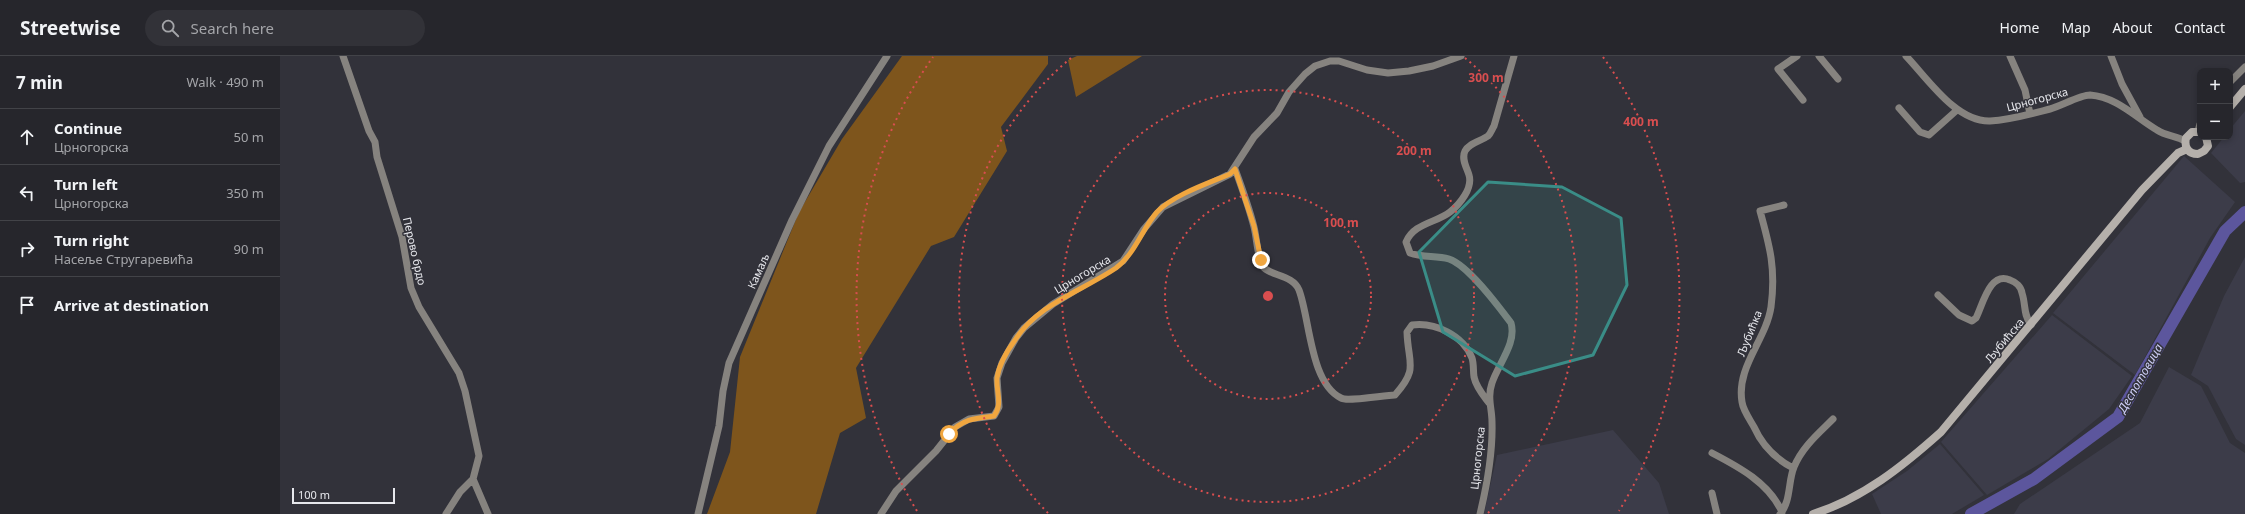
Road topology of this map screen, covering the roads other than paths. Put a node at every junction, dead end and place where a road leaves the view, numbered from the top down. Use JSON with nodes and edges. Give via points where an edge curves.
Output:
{"nodes":[{"id":1,"x":343,"y":56,"type":"edge"},
{"id":2,"x":887,"y":56,"type":"edge"},
{"id":3,"x":1461,"y":56,"type":"edge"},
{"id":4,"x":1514,"y":56,"type":"edge"},
{"id":5,"x":1797,"y":56,"type":"edge"},
{"id":6,"x":1819,"y":56,"type":"edge"},
{"id":7,"x":1906,"y":56,"type":"edge"},
{"id":8,"x":2010,"y":56,"type":"edge"},
{"id":9,"x":2111,"y":56,"type":"edge"},
{"id":10,"x":2245,"y":67,"type":"edge"},
{"id":11,"x":1838,"y":79,"type":"dead end"},
{"id":12,"x":2233,"y":79,"type":"edge"},
{"id":13,"x":2245,"y":89,"type":"edge"},
{"id":14,"x":1803,"y":100,"type":"dead end"},
{"id":15,"x":2232,"y":104,"type":"edge"},
{"id":16,"x":1898,"y":108,"type":"dead end"},
{"id":17,"x":1957,"y":110,"type":"junction"},
{"id":18,"x":2030,"y":114,"type":"junction"},
{"id":19,"x":2142,"y":119,"type":"junction"},
{"id":20,"x":2197,"y":130,"type":"edge"},
{"id":21,"x":2207,"y":140,"type":"edge"},
{"id":22,"x":2186,"y":145,"type":"junction"},
{"id":23,"x":1235,"y":169,"type":"junction"},
{"id":24,"x":1784,"y":205,"type":"dead end"},
{"id":25,"x":1938,"y":295,"type":"dead end"},
{"id":26,"x":2031,"y":325,"type":"junction"},
{"id":27,"x":1489,"y":403,"type":"junction"},
{"id":28,"x":1833,"y":419,"type":"dead end"},
{"id":29,"x":1712,"y":453,"type":"dead end"},
{"id":30,"x":1793,"y":468,"type":"junction"},
{"id":31,"x":473,"y":479,"type":"junction"},
{"id":32,"x":1712,"y":494,"type":"dead end"},
{"id":33,"x":1781,"y":513,"type":"edge"},
{"id":34,"x":446,"y":514,"type":"edge"},
{"id":35,"x":488,"y":514,"type":"edge"},
{"id":36,"x":698,"y":514,"type":"edge"},
{"id":37,"x":881,"y":514,"type":"edge"},
{"id":38,"x":1480,"y":514,"type":"edge"},
{"id":39,"x":1717,"y":514,"type":"edge"},
{"id":40,"x":1813,"y":514,"type":"edge"}],
"edges":[{"from":1,"to":31,"type":"street","name":"Перово брдо","via":[[375,142],[377,157],[402,237],[411,288],[419,307],[459,373],[466,391],[479,456]]},
{"from":2,"to":36,"type":"street","name":"Камаљ","via":[[829,146],[792,220],[729,363],[719,426]]},
{"from":3,"to":23,"type":"street","name":"Црногорска","via":[[1410,72],[1388,73],[1367,70],[1339,61],[1315,66],[1289,92],[1277,113],[1254,137]]},
{"from":4,"to":27,"type":"street","via":[[1494,126],[1489,135],[1470,146],[1465,152],[1464,160],[1470,177],[1465,194],[1450,212],[1417,228],[1406,242],[1410,253],[1417,256],[1440,256],[1452,260],[1469,274],[1511,323],[1513,330],[1492,383]]},
{"from":5,"to":14,"type":"street","via":[[1778,69]]},
{"from":6,"to":11,"type":"street"},
{"from":7,"to":17,"type":"street","name":"Црногорска"},
{"from":8,"to":18,"type":"street","via":[[2025,90]]},
{"from":9,"to":19,"type":"street","via":[[2122,84]]},
{"from":10,"to":12,"type":"street"},
{"from":13,"to":15,"type":"street"},
{"from":16,"to":17,"type":"street","via":[[1920,132],[1929,135]]},
{"from":17,"to":18,"type":"street","name":"Црногорска","via":[[1972,118],[1990,121]]},
{"from":18,"to":19,"type":"street","name":"Црногорска","via":[[2059,107],[2088,95],[2102,96]]},
{"from":19,"to":22,"type":"street","name":"Црногорска","via":[[2158,131]]},
{"from":20,"to":22,"type":"street","name":"Љубићска","via":[[2190,133]]},
{"from":21,"to":22,"type":"street","via":[[2208,146],[2201,153],[2192,153]]},
{"from":22,"to":26,"type":"street","name":"Љубићска","via":[[2142,190]]},
{"from":23,"to":27,"type":"street","via":[[1254,226],[1262,264],[1267,270],[1289,279],[1299,288],[1317,367],[1333,393],[1342,399],[1350,400],[1395,394],[1406,383],[1411,371],[1407,332],[1412,325],[1424,324],[1445,331],[1465,344],[1472,360],[1474,378],[1479,391]]},
{"from":23,"to":37,"type":"street","name":"Црногорска","via":[[1230,174],[1163,206],[1123,261],[1053,304],[1032,320],[1016,338],[1002,363],[998,378],[999,402],[994,416],[969,419],[955,427],[936,452],[896,491]]},
{"from":24,"to":30,"type":"street","name":"Љубићка","via":[[1760,210],[1774,273],[1766,327],[1752,351],[1743,382],[1742,403],[1759,438],[1780,462]]},
{"from":25,"to":26,"type":"street","via":[[1959,315],[1972,321],[1976,318],[1993,282],[2000,278],[2008,279],[2016,282],[2022,290],[2026,318]]},
{"from":26,"to":40,"type":"street","name":"Љубићска","via":[[1941,432],[1913,457],[1861,493]]},
{"from":27,"to":38,"type":"street","name":"Црногорска","via":[[1492,421],[1490,453]]},
{"from":28,"to":30,"type":"street","via":[[1803,450]]},
{"from":29,"to":33,"type":"street","via":[[1745,471],[1778,502]]},
{"from":30,"to":33,"type":"street"},
{"from":31,"to":34,"type":"street","via":[[460,492]]},
{"from":31,"to":35,"type":"street"},
{"from":32,"to":39,"type":"street"}]}
